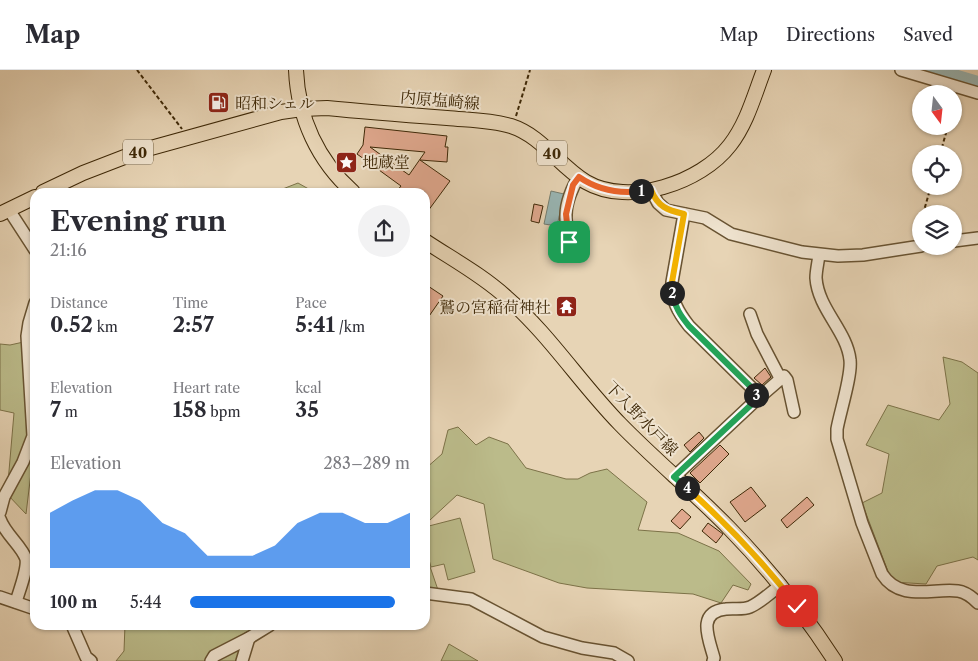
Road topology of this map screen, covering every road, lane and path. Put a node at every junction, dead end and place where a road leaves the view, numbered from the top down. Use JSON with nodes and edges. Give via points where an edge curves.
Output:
{"nodes":[{"id":1,"x":136,"y":70,"type":"edge"},
{"id":2,"x":296,"y":70,"type":"edge"},
{"id":3,"x":530,"y":70,"type":"edge"},
{"id":4,"x":764,"y":70,"type":"edge"},
{"id":5,"x":901,"y":70,"type":"edge"},
{"id":6,"x":978,"y":93,"type":"edge"},
{"id":7,"x":302,"y":109,"type":"junction"},
{"id":8,"x":512,"y":127,"type":"junction"},
{"id":9,"x":188,"y":137,"type":"junction"},
{"id":10,"x":579,"y":177,"type":"junction"},
{"id":11,"x":52,"y":188,"type":"edge"},
{"id":12,"x":345,"y":188,"type":"edge"},
{"id":13,"x":651,"y":190,"type":"junction"},
{"id":14,"x":30,"y":199,"type":"edge"},
{"id":15,"x":4,"y":212,"type":"edge"},
{"id":16,"x":684,"y":214,"type":"junction"},
{"id":17,"x":978,"y":238,"type":"edge"},
{"id":18,"x":962,"y":240,"type":"edge"},
{"id":19,"x":30,"y":244,"type":"edge"},
{"id":20,"x":430,"y":244,"type":"edge"},
{"id":21,"x":568,"y":247,"type":"dead end"},
{"id":22,"x":912,"y":248,"type":"edge"},
{"id":23,"x":819,"y":255,"type":"junction"},
{"id":24,"x":750,"y":314,"type":"dead end"},
{"id":25,"x":30,"y":320,"type":"edge"},
{"id":26,"x":780,"y":378,"type":"junction"},
{"id":27,"x":30,"y":386,"type":"edge"},
{"id":28,"x":756,"y":397,"type":"junction"},
{"id":29,"x":794,"y":412,"type":"dead end"},
{"id":30,"x":30,"y":444,"type":"edge"},
{"id":31,"x":674,"y":477,"type":"junction"},
{"id":32,"x":0,"y":512,"type":"edge"},
{"id":33,"x":0,"y":519,"type":"edge"},
{"id":34,"x":30,"y":560,"type":"edge"},
{"id":35,"x":781,"y":585,"type":"junction"},
{"id":36,"x":430,"y":594,"type":"edge"},
{"id":37,"x":0,"y":597,"type":"edge"},
{"id":38,"x":16,"y":602,"type":"junction"},
{"id":39,"x":978,"y":603,"type":"edge"},
{"id":40,"x":30,"y":607,"type":"edge"},
{"id":41,"x":74,"y":630,"type":"edge"},
{"id":42,"x":262,"y":630,"type":"edge"},
{"id":43,"x":250,"y":638,"type":"junction"},
{"id":44,"x":91,"y":661,"type":"edge"},
{"id":45,"x":211,"y":661,"type":"edge"},
{"id":46,"x":242,"y":661,"type":"edge"},
{"id":47,"x":628,"y":661,"type":"edge"},
{"id":48,"x":713,"y":661,"type":"edge"},
{"id":49,"x":835,"y":661,"type":"edge"}],
"edges":[{"from":1,"to":9,"type":"path"},
{"from":2,"to":7,"type":"main road"},
{"from":3,"to":8,"type":"path"},
{"from":4,"to":13,"type":"main road","name":"内原塩崎線","number":"40","via":[[743,124],[720,156],[689,177]]},
{"from":5,"to":6,"type":"street"},
{"from":7,"to":8,"type":"main road","name":"内原塩崎線","number":"40","via":[[327,108],[481,121]]},
{"from":7,"to":9,"type":"main road","name":"内原塩崎線","number":"40"},
{"from":7,"to":12,"type":"main road","via":[[321,157]]},
{"from":8,"to":10,"type":"main road","name":"内原塩崎線","number":"40","via":[[539,141]]},
{"from":9,"to":11,"type":"main road","name":"内原塩崎線","number":"40","via":[[140,151]]},
{"from":10,"to":13,"type":"main road","name":"内原塩崎線","number":"40","via":[[610,191]]},
{"from":10,"to":21,"type":"street","via":[[573,185],[566,214]]},
{"from":13,"to":16,"type":"street","via":[[666,210]]},
{"from":14,"to":15,"type":"main road"},
{"from":15,"to":19,"type":"street"},
{"from":16,"to":23,"type":"street","via":[[705,218],[732,234]]},
{"from":16,"to":28,"type":"street","via":[[672,282],[675,306],[689,326],[755,391]]},
{"from":17,"to":18,"type":"street"},
{"from":20,"to":31,"type":"main road","name":"下入野水戸線","via":[[506,296],[544,335],[604,407]]},
{"from":22,"to":23,"type":"street","via":[[863,255]]},
{"from":23,"to":39,"type":"street","via":[[818,286],[846,344],[850,361],[837,439],[860,517],[882,574],[901,590],[927,593],[958,591]]},
{"from":24,"to":26,"type":"street"},
{"from":25,"to":27,"type":"street","via":[[27,336]]},
{"from":26,"to":28,"type":"street"},
{"from":26,"to":29,"type":"street","via":[[784,376],[788,380]]},
{"from":28,"to":31,"type":"street"},
{"from":30,"to":32,"type":"street"},
{"from":31,"to":35,"type":"main road","name":"下入野水戸線","via":[[729,528]]},
{"from":33,"to":34,"type":"street","via":[[3,529]]},
{"from":34,"to":38,"type":"street"},
{"from":35,"to":48,"type":"street","via":[[749,608],[724,609],[711,615],[706,627]]},
{"from":35,"to":49,"type":"main road","name":"下入野水戸線"},
{"from":36,"to":47,"type":"street","via":[[471,599],[543,637],[614,654]]},
{"from":37,"to":38,"type":"street"},
{"from":38,"to":40,"type":"street"},
{"from":41,"to":44,"type":"street"},
{"from":42,"to":43,"type":"street"},
{"from":43,"to":45,"type":"street","via":[[214,656]]},
{"from":43,"to":46,"type":"street"}]}
